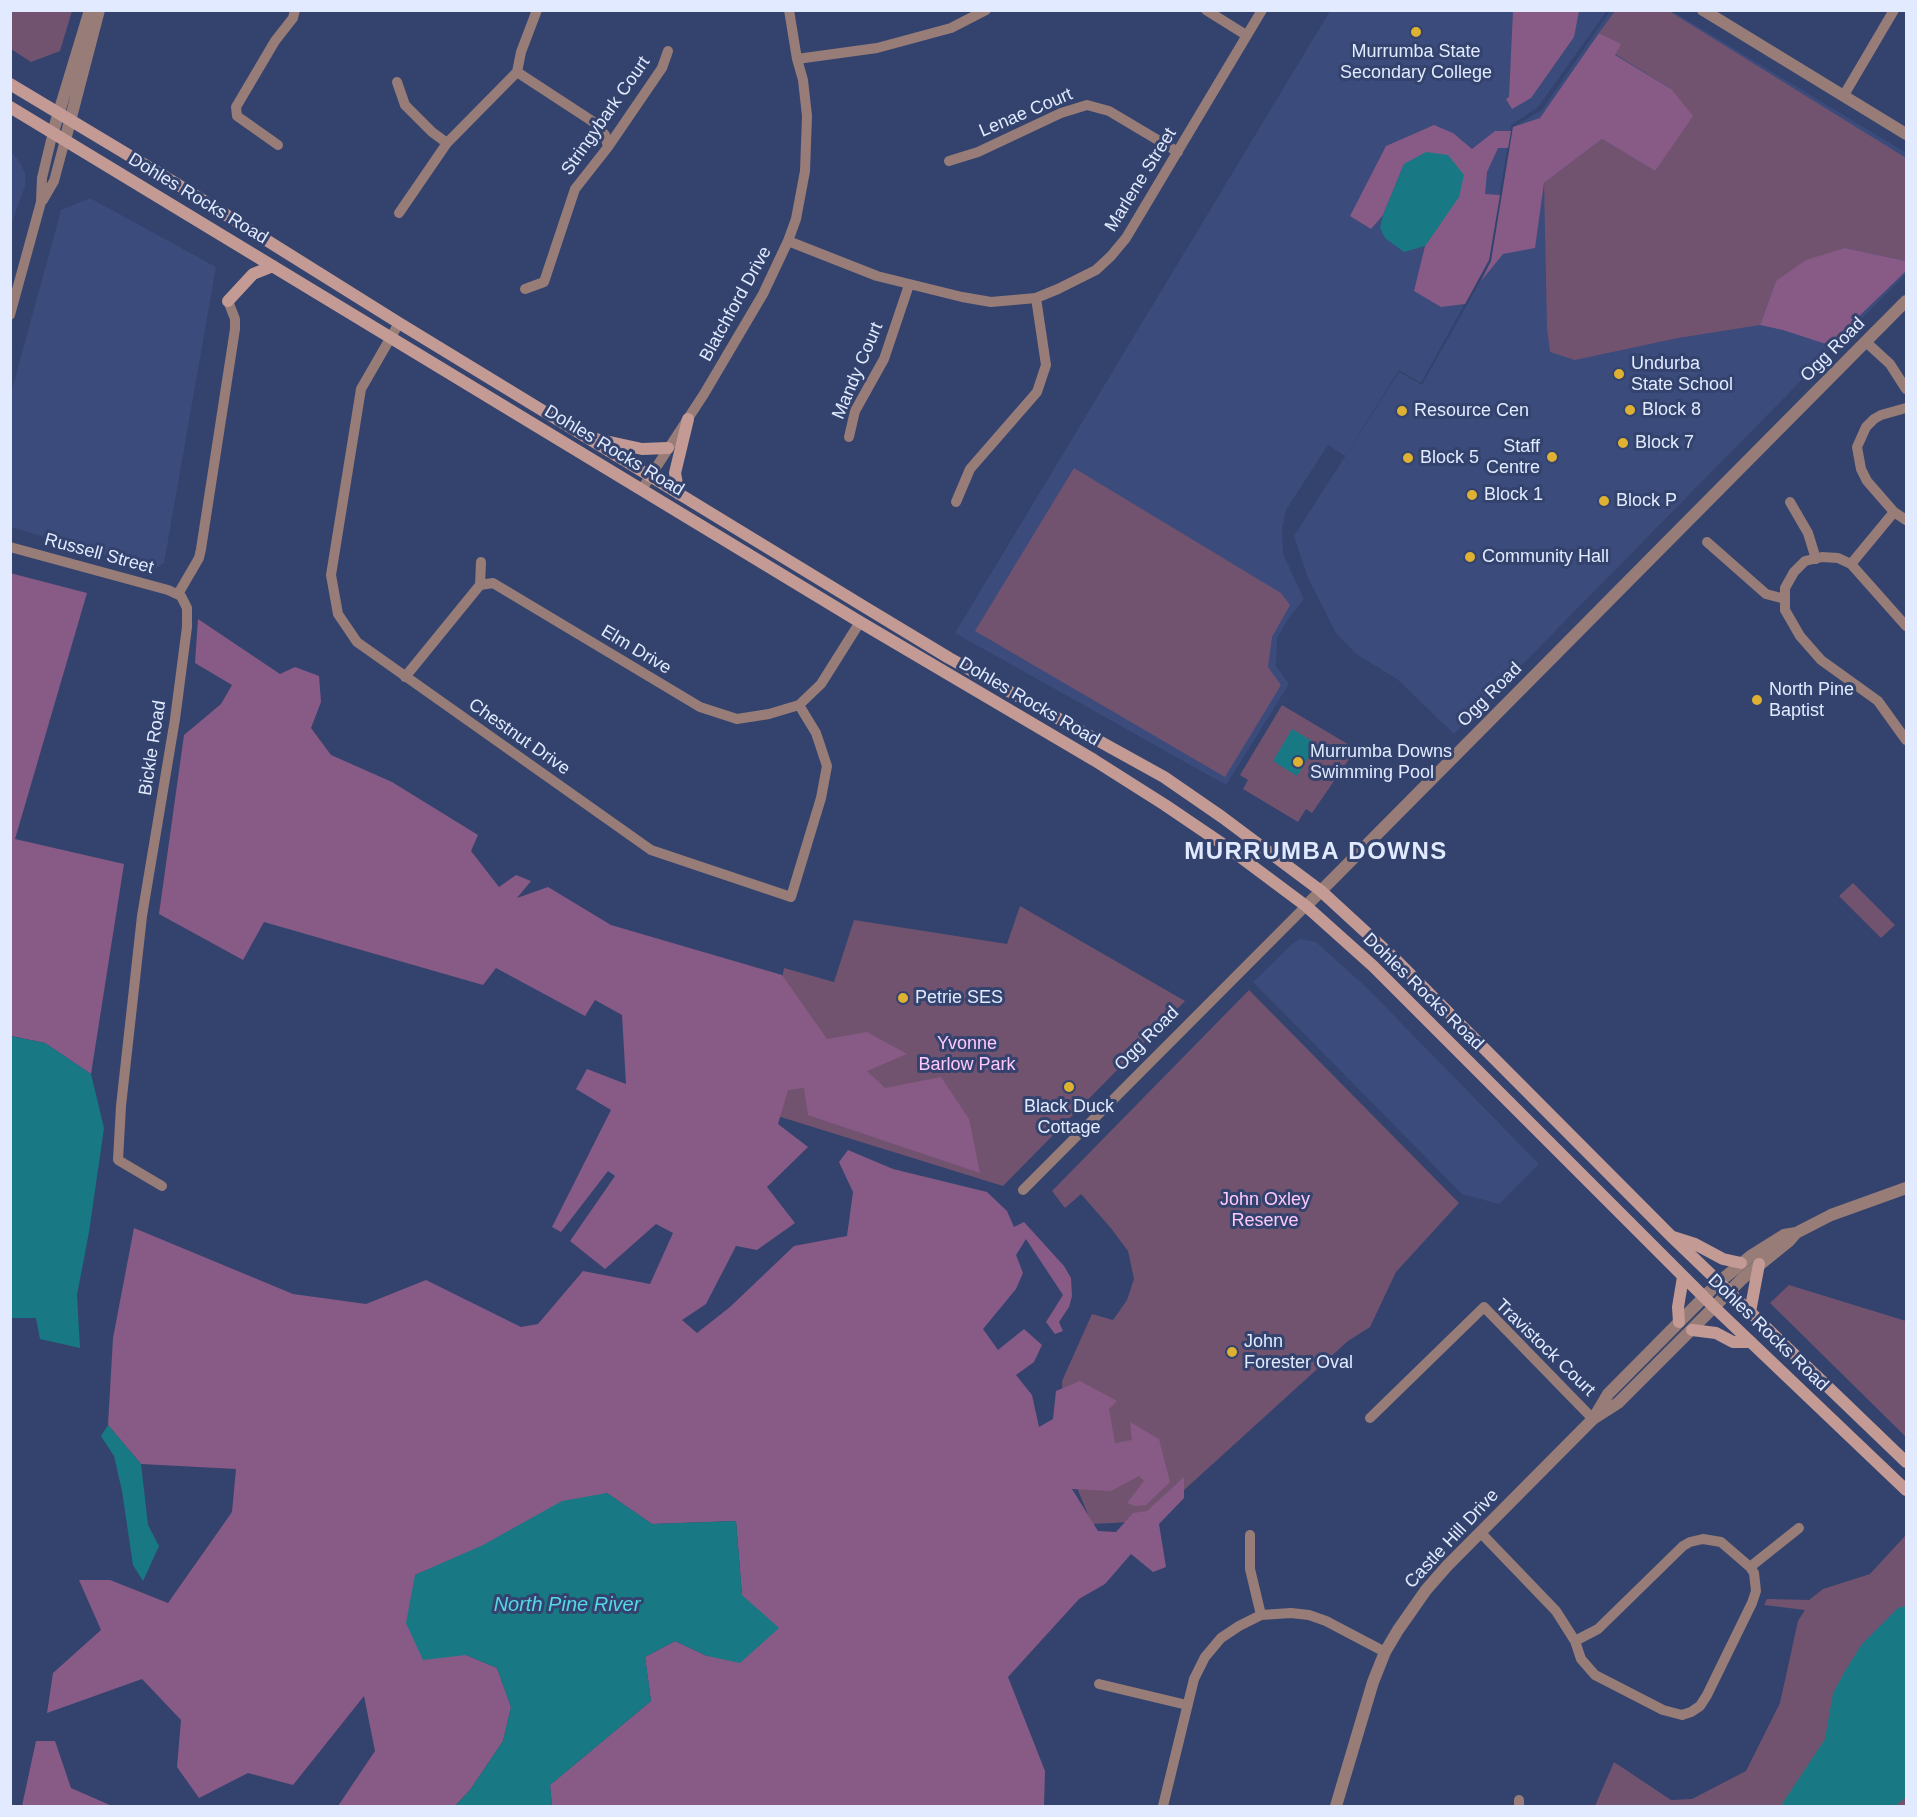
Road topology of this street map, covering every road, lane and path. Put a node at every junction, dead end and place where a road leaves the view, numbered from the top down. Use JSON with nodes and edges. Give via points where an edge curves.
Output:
{"nodes":[{"id":1,"x":90,"y":10,"type":"edge"},
{"id":2,"x":99,"y":10,"type":"edge"},
{"id":3,"x":295,"y":10,"type":"edge"},
{"id":4,"x":537,"y":10,"type":"edge"},
{"id":5,"x":789,"y":10,"type":"edge"},
{"id":6,"x":986,"y":10,"type":"edge"},
{"id":7,"x":1206,"y":10,"type":"edge"},
{"id":8,"x":1262,"y":10,"type":"edge"},
{"id":9,"x":1702,"y":10,"type":"edge"},
{"id":10,"x":1894,"y":10,"type":"edge"},
{"id":11,"x":1246,"y":35,"type":"junction"},
{"id":12,"x":668,"y":51,"type":"dead end"},
{"id":13,"x":797,"y":59,"type":"junction"},
{"id":14,"x":517,"y":72,"type":"junction"},
{"id":15,"x":397,"y":82,"type":"dead end"},
{"id":16,"x":10,"y":84,"type":"edge"},
{"id":17,"x":1844,"y":95,"type":"junction"},
{"id":18,"x":10,"y":107,"type":"edge"},
{"id":19,"x":64,"y":116,"type":"junction"},
{"id":20,"x":53,"y":132,"type":"junction"},
{"id":21,"x":1906,"y":134,"type":"edge"},
{"id":22,"x":65,"y":140,"type":"junction"},
{"id":23,"x":447,"y":143,"type":"junction"},
{"id":24,"x":278,"y":145,"type":"dead end"},
{"id":25,"x":608,"y":147,"type":"junction"},
{"id":26,"x":1178,"y":152,"type":"junction"},
{"id":27,"x":949,"y":161,"type":"dead end"},
{"id":28,"x":41,"y":202,"type":"junction"},
{"id":29,"x":399,"y":213,"type":"dead end"},
{"id":30,"x":788,"y":241,"type":"junction"},
{"id":31,"x":273,"y":266,"type":"junction"},
{"id":32,"x":16,"y":276,"type":"edge"},
{"id":33,"x":909,"y":285,"type":"junction"},
{"id":34,"x":525,"y":289,"type":"dead end"},
{"id":35,"x":1036,"y":298,"type":"junction"},
{"id":36,"x":228,"y":301,"type":"joint"},
{"id":37,"x":1906,"y":301,"type":"edge"},
{"id":38,"x":10,"y":315,"type":"edge"},
{"id":39,"x":399,"y":323,"type":"junction"},
{"id":40,"x":390,"y":337,"type":"junction"},
{"id":41,"x":1866,"y":342,"type":"junction"},
{"id":42,"x":1906,"y":389,"type":"edge"},
{"id":43,"x":1906,"y":400,"type":"edge"},
{"id":44,"x":1906,"y":409,"type":"edge"},
{"id":45,"x":688,"y":419,"type":"junction"},
{"id":46,"x":581,"y":434,"type":"junction"},
{"id":47,"x":849,"y":437,"type":"dead end"},
{"id":48,"x":668,"y":448,"type":"junction"},
{"id":49,"x":650,"y":477,"type":"junction"},
{"id":50,"x":642,"y":489,"type":"junction"},
{"id":51,"x":679,"y":494,"type":"junction"},
{"id":52,"x":956,"y":502,"type":"dead end"},
{"id":53,"x":1791,"y":502,"type":"dead end"},
{"id":54,"x":1894,"y":512,"type":"junction"},
{"id":55,"x":1906,"y":520,"type":"edge"},
{"id":56,"x":1707,"y":542,"type":"dead end"},
{"id":57,"x":10,"y":547,"type":"edge"},
{"id":58,"x":1816,"y":559,"type":"junction"},
{"id":59,"x":481,"y":562,"type":"dead end"},
{"id":60,"x":1851,"y":564,"type":"junction"},
{"id":61,"x":480,"y":585,"type":"junction"},
{"id":62,"x":178,"y":594,"type":"junction"},
{"id":63,"x":1785,"y":599,"type":"junction"},
{"id":64,"x":860,"y":622,"type":"junction"},
{"id":65,"x":1906,"y":626,"type":"edge"},
{"id":66,"x":405,"y":677,"type":"junction"},
{"id":67,"x":799,"y":705,"type":"junction"},
{"id":68,"x":1906,"y":740,"type":"edge"},
{"id":69,"x":1321,"y":891,"type":"junction"},
{"id":70,"x":1306,"y":906,"type":"junction"},
{"id":71,"x":162,"y":1186,"type":"dead end"},
{"id":72,"x":1906,"y":1188,"type":"edge"},
{"id":73,"x":1023,"y":1190,"type":"dead end"},
{"id":74,"x":1796,"y":1233,"type":"junction"},
{"id":75,"x":1672,"y":1237,"type":"junction"},
{"id":76,"x":1741,"y":1263,"type":"junction"},
{"id":77,"x":1759,"y":1264,"type":"junction"},
{"id":78,"x":1683,"y":1277,"type":"junction"},
{"id":79,"x":1719,"y":1282,"type":"junction"},
{"id":80,"x":1729,"y":1292,"type":"junction"},
{"id":81,"x":1703,"y":1297,"type":"junction"},
{"id":82,"x":1714,"y":1307,"type":"junction"},
{"id":83,"x":1750,"y":1312,"type":"junction"},
{"id":84,"x":1679,"y":1322,"type":"junction"},
{"id":85,"x":1692,"y":1330,"type":"junction"},
{"id":86,"x":1751,"y":1342,"type":"junction"},
{"id":87,"x":1370,"y":1419,"type":"dead end"},
{"id":88,"x":1593,"y":1419,"type":"junction"},
{"id":89,"x":1906,"y":1462,"type":"edge"},
{"id":90,"x":1906,"y":1490,"type":"edge"},
{"id":91,"x":1799,"y":1528,"type":"dead end"},
{"id":92,"x":1480,"y":1532,"type":"junction"},
{"id":93,"x":1250,"y":1535,"type":"dead end"},
{"id":94,"x":1750,"y":1567,"type":"junction"},
{"id":95,"x":1261,"y":1615,"type":"junction"},
{"id":96,"x":1575,"y":1641,"type":"junction"},
{"id":97,"x":1385,"y":1652,"type":"junction"},
{"id":98,"x":1099,"y":1684,"type":"dead end"},
{"id":99,"x":1187,"y":1705,"type":"junction"},
{"id":100,"x":1163,"y":1806,"type":"edge"},
{"id":101,"x":1336,"y":1806,"type":"edge"}],
"edges":[{"from":1,"to":19,"type":"street"},
{"from":2,"to":19,"type":"street"},
{"from":3,"to":24,"type":"street","via":[[236,107],[237,116]]},
{"from":4,"to":14,"type":"street"},
{"from":5,"to":13,"type":"street","name":"Blatchford Drive"},
{"from":6,"to":13,"type":"street","via":[[951,28],[877,48]]},
{"from":7,"to":11,"type":"street"},
{"from":8,"to":11,"type":"street","name":"Marlene Street"},
{"from":9,"to":17,"type":"street"},
{"from":10,"to":17,"type":"street"},
{"from":11,"to":26,"type":"street","name":"Marlene Street"},
{"from":12,"to":25,"type":"street","name":"Stringybark Court","via":[[662,68]]},
{"from":13,"to":30,"type":"street","name":"Blatchford Drive","via":[[805,97],[807,152]]},
{"from":14,"to":23,"type":"street"},
{"from":14,"to":25,"type":"street","via":[[592,121]]},
{"from":15,"to":23,"type":"street","via":[[405,105]]},
{"from":16,"to":19,"type":"main road","name":"Dohles Rocks Road"},
{"from":17,"to":21,"type":"street"},
{"from":18,"to":20,"type":"main road","name":"Dohles Rocks Road"},
{"from":19,"to":20,"type":"street"},
{"from":19,"to":22,"type":"street"},
{"from":19,"to":39,"type":"main road","name":"Dohles Rocks Road"},
{"from":20,"to":22,"type":"main road","name":"Dohles Rocks Road"},
{"from":20,"to":28,"type":"street","via":[[42,178]]},
{"from":22,"to":28,"type":"street","via":[[54,181]]},
{"from":22,"to":31,"type":"main road","name":"Dohles Rocks Road"},
{"from":23,"to":29,"type":"street"},
{"from":25,"to":34,"type":"street","name":"Stringybark Court","via":[[575,189],[544,282]]},
{"from":26,"to":27,"type":"street","name":"Lenae Court","via":[[1109,111],[1087,105]]},
{"from":26,"to":35,"type":"street","name":"Marlene Street","via":[[1111,256],[1096,270]]},
{"from":28,"to":32,"type":"street"},
{"from":30,"to":33,"type":"street","name":"Marlene Street"},
{"from":30,"to":45,"type":"street","name":"Blatchford Drive","via":[[767,286]]},
{"from":31,"to":36,"type":"main road","via":[[253,274]]},
{"from":31,"to":40,"type":"main road","name":"Dohles Rocks Road"},
{"from":32,"to":38,"type":"street"},
{"from":33,"to":35,"type":"street","name":"Marlene Street","via":[[991,302]]},
{"from":33,"to":47,"type":"street","name":"Mandy Court","via":[[884,359],[855,411]]},
{"from":35,"to":52,"type":"street","via":[[1046,365],[1037,392],[970,469]]},
{"from":36,"to":62,"type":"street","via":[[235,329],[201,549]]},
{"from":37,"to":41,"type":"street","name":"Ogg Road"},
{"from":39,"to":40,"type":"street","name":"Chestnut Drive"},
{"from":39,"to":46,"type":"main road","name":"Dohles Rocks Road"},
{"from":40,"to":50,"type":"main road","name":"Dohles Rocks Road"},
{"from":40,"to":66,"type":"street","name":"Chestnut Drive","via":[[361,389],[331,575],[338,614],[357,642]]},
{"from":41,"to":42,"type":"street","via":[[1890,364]]},
{"from":41,"to":69,"type":"street","name":"Ogg Road"},
{"from":43,"to":44,"type":"street"},
{"from":44,"to":54,"type":"street","via":[[1874,419],[1857,447],[1864,475]]},
{"from":45,"to":48,"type":"street","name":"Blatchford Drive"},
{"from":45,"to":51,"type":"main road","via":[[675,473]]},
{"from":46,"to":48,"type":"main road","via":[[642,449]]},
{"from":46,"to":49,"type":"main road","name":"Dohles Rocks Road"},
{"from":48,"to":49,"type":"street","name":"Blatchford Drive"},
{"from":49,"to":50,"type":"street","name":"Blatchford Drive"},
{"from":49,"to":51,"type":"main road","name":"Dohles Rocks Road"},
{"from":50,"to":64,"type":"main road","name":"Dohles Rocks Road"},
{"from":51,"to":69,"type":"main road","name":"Dohles Rocks Road","via":[[949,657],[1164,777]]},
{"from":53,"to":58,"type":"street","via":[[1808,533]]},
{"from":54,"to":55,"type":"street"},
{"from":54,"to":60,"type":"street"},
{"from":56,"to":63,"type":"street","via":[[1766,594]]},
{"from":57,"to":62,"type":"street","name":"Russell Street"},
{"from":58,"to":60,"type":"street","via":[[1838,558]]},
{"from":58,"to":63,"type":"street","via":[[1805,561],[1794,572],[1785,588]]},
{"from":59,"to":61,"type":"street"},
{"from":60,"to":65,"type":"street"},
{"from":61,"to":66,"type":"street"},
{"from":61,"to":67,"type":"street","name":"Elm Drive","via":[[493,584],[700,707],[737,719]]},
{"from":62,"to":71,"type":"street","name":"Bickle Road","via":[[187,608],[187,627],[142,916],[118,1160]]},
{"from":63,"to":68,"type":"street","via":[[1785,610],[1800,636],[1821,660],[1878,701]]},
{"from":64,"to":67,"type":"street","name":"Elm Drive","via":[[821,684]]},
{"from":64,"to":70,"type":"main road","name":"Dohles Rocks Road","via":[[1165,805]]},
{"from":66,"to":67,"type":"street","name":"Chestnut Drive","via":[[651,850],[791,897],[827,766],[816,733]]},
{"from":69,"to":70,"type":"street","name":"Ogg Road"},
{"from":69,"to":75,"type":"main road","name":"Dohles Rocks Road","via":[[1402,966]]},
{"from":70,"to":73,"type":"street","name":"Ogg Road"},
{"from":70,"to":78,"type":"main road","name":"Dohles Rocks Road","via":[[1373,966]]},
{"from":72,"to":74,"type":"street","via":[[1831,1215]]},
{"from":74,"to":76,"type":"street","name":"Castle Hill Drive","via":[[1784,1235]]},
{"from":74,"to":77,"type":"street","name":"Castle Hill Drive"},
{"from":75,"to":76,"type":"main road"},
{"from":75,"to":79,"type":"main road","name":"Dohles Rocks Road"},
{"from":76,"to":79,"type":"street","name":"Castle Hill Drive"},
{"from":77,"to":80,"type":"street","name":"Castle Hill Drive"},
{"from":77,"to":83,"type":"main road"},
{"from":78,"to":81,"type":"main road","name":"Dohles Rocks Road"},
{"from":78,"to":84,"type":"main road"},
{"from":79,"to":80,"type":"main road","name":"Dohles Rocks Road"},
{"from":79,"to":81,"type":"street","name":"Castle Hill Drive"},
{"from":80,"to":82,"type":"street","name":"Castle Hill Drive"},
{"from":80,"to":83,"type":"main road","name":"Dohles Rocks Road"},
{"from":81,"to":82,"type":"main road","name":"Dohles Rocks Road"},
{"from":81,"to":84,"type":"street","name":"Castle Hill Drive"},
{"from":82,"to":85,"type":"street","name":"Castle Hill Drive"},
{"from":82,"to":86,"type":"main road","name":"Dohles Rocks Road"},
{"from":83,"to":89,"type":"main road","name":"Dohles Rocks Road"},
{"from":84,"to":88,"type":"street","name":"Castle Hill Drive","via":[[1608,1394]]},
{"from":85,"to":86,"type":"main road","via":[[1716,1333],[1733,1342]]},
{"from":85,"to":88,"type":"street","name":"Castle Hill Drive","via":[[1618,1403]]},
{"from":86,"to":90,"type":"main road","name":"Dohles Rocks Road"},
{"from":87,"to":88,"type":"street","name":"Travistock Court","via":[[1484,1307]]},
{"from":88,"to":92,"type":"street","name":"Castle Hill Drive"},
{"from":91,"to":94,"type":"street"},
{"from":92,"to":96,"type":"street","via":[[1556,1611]]},
{"from":92,"to":97,"type":"street","name":"Castle Hill Drive","via":[[1426,1590]]},
{"from":93,"to":95,"type":"street","via":[[1250,1569]]},
{"from":94,"to":96,"type":"street","via":[[1721,1542],[1690,1542],[1598,1629]]},
{"from":94,"to":96,"type":"street","via":[[1756,1581],[1752,1603],[1707,1695],[1691,1712],[1682,1715],[1664,1710],[1595,1675],[1581,1659]]},
{"from":95,"to":97,"type":"street","via":[[1290,1613],[1317,1618]]},
{"from":95,"to":99,"type":"street","via":[[1221,1638],[1205,1657]]},
{"from":97,"to":101,"type":"street","name":"Castle Hill Drive"},
{"from":98,"to":99,"type":"street"},
{"from":99,"to":100,"type":"street"}]}
